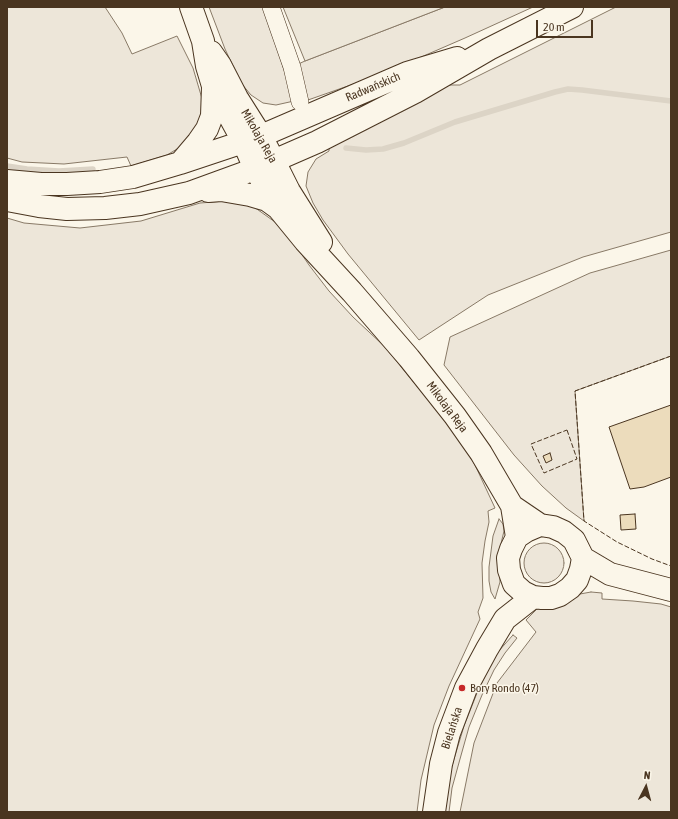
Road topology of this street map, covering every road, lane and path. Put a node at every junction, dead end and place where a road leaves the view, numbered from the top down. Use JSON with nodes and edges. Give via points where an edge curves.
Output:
{"nodes":[{"id":1,"x":190,"y":7,"type":"edge"},
{"id":2,"x":271,"y":7,"type":"edge"},
{"id":3,"x":572,"y":7,"type":"edge"},
{"id":4,"x":203,"y":41,"type":"junction"},
{"id":5,"x":489,"y":49,"type":"junction"},
{"id":6,"x":213,"y":86,"type":"junction"},
{"id":7,"x":300,"y":102,"type":"dead end"},
{"id":8,"x":252,"y":139,"type":"junction"},
{"id":9,"x":180,"y":163,"type":"junction"},
{"id":10,"x":265,"y":165,"type":"junction"},
{"id":11,"x":7,"y":181,"type":"edge"},
{"id":12,"x":189,"y":193,"type":"junction"},
{"id":13,"x":7,"y":200,"type":"edge"},
{"id":14,"x":278,"y":208,"type":"junction"},
{"id":15,"x":352,"y":292,"type":"junction"},
{"id":16,"x":512,"y":506,"type":"junction"},
{"id":17,"x":540,"y":525,"type":"junction"},
{"id":18,"x":517,"y":537,"type":"junction"},
{"id":19,"x":583,"y":558,"type":"junction"},
{"id":20,"x":610,"y":574,"type":"junction"},
{"id":21,"x":577,"y":580,"type":"junction"},
{"id":22,"x":514,"y":584,"type":"junction"},
{"id":23,"x":671,"y":590,"type":"edge"},
{"id":24,"x":533,"y":597,"type":"junction"},
{"id":25,"x":505,"y":619,"type":"junction"},
{"id":26,"x":434,"y":812,"type":"edge"}],
"edges":[{"from":1,"to":4,"type":"street","name":"Mikołaja Reja"},
{"from":2,"to":7,"type":"street","via":[[292,67]]},
{"from":3,"to":5,"type":"street","name":"Radwańskich"},
{"from":4,"to":6,"type":"street","name":"Mikołaja Reja"},
{"from":4,"to":8,"type":"street","name":"Mikołaja Reja","via":[[220,65],[237,98]]},
{"from":5,"to":8,"type":"street","name":"Radwańskich","via":[[407,73]]},
{"from":5,"to":10,"type":"street","name":"Radwańskich","via":[[415,92],[317,142]]},
{"from":6,"to":8,"type":"street","name":"Mikołaja Reja"},
{"from":6,"to":9,"type":"street","via":[[212,116],[207,129]]},
{"from":8,"to":9,"type":"street","name":"Radwańskich"},
{"from":8,"to":10,"type":"street","name":"Mikołaja Reja"},
{"from":9,"to":11,"type":"street","name":"Radwańskich","via":[[133,177],[100,182],[41,184]]},
{"from":10,"to":12,"type":"street","name":"Radwańskich"},
{"from":10,"to":14,"type":"street","name":"Mikołaja Reja"},
{"from":10,"to":15,"type":"street","name":"Mikołaja Reja","via":[[289,191]]},
{"from":12,"to":13,"type":"street","via":[[140,204],[105,208],[53,208]]},
{"from":12,"to":14,"type":"street","via":[[221,190],[237,192],[267,200]]},
{"from":14,"to":15,"type":"street","name":"Mikołaja Reja"},
{"from":15,"to":16,"type":"street","name":"Mikołaja Reja","via":[[455,416],[481,453]]},
{"from":16,"to":17,"type":"street"},
{"from":16,"to":18,"type":"street","name":"Mikołaja Reja"},
{"from":17,"to":18,"type":"street"},
{"from":17,"to":19,"type":"street","via":[[564,532],[574,540]]},
{"from":18,"to":22,"type":"street","via":[[508,558]]},
{"from":19,"to":20,"type":"street"},
{"from":19,"to":21,"type":"street"},
{"from":20,"to":21,"type":"street"},
{"from":20,"to":23,"type":"street"},
{"from":21,"to":24,"type":"street","via":[[560,595],[551,598]]},
{"from":22,"to":24,"type":"street"},
{"from":22,"to":25,"type":"street"},
{"from":24,"to":25,"type":"street","name":"Bielańska"},
{"from":25,"to":26,"type":"street","name":"Bielańska","via":[[483,655],[457,710],[441,764]]}]}
